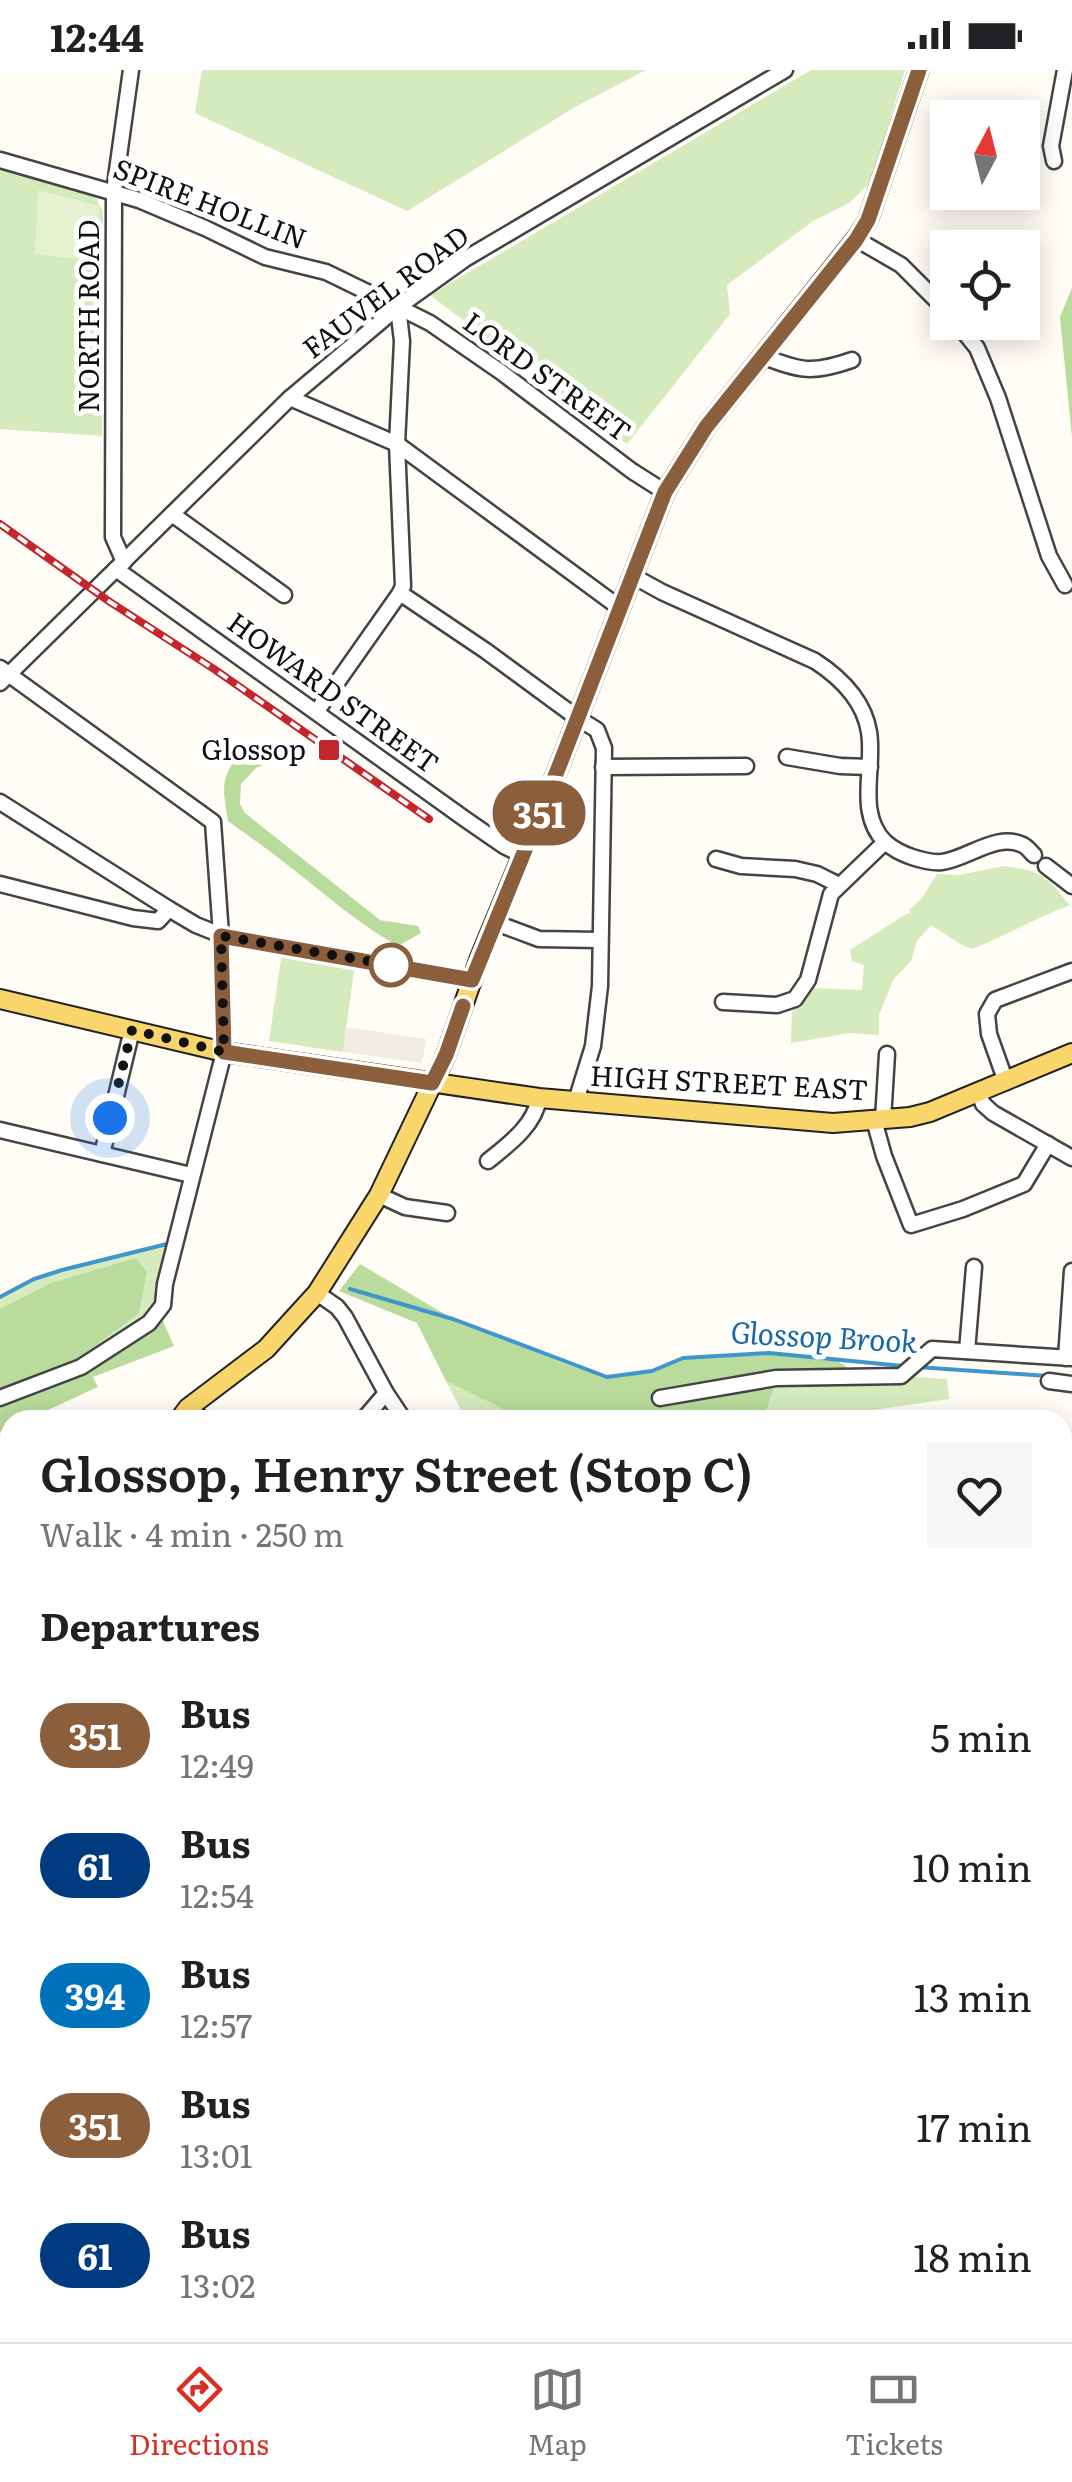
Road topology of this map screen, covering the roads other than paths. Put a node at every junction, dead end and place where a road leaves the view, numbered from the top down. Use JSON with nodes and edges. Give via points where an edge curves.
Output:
{"nodes":[{"id":1,"x":130,"y":70,"type":"edge"},
{"id":2,"x":786,"y":70,"type":"edge"},
{"id":3,"x":919,"y":70,"type":"edge"},
{"id":4,"x":1065,"y":70,"type":"edge"},
{"id":5,"x":0,"y":160,"type":"edge"},
{"id":6,"x":1055,"y":162,"type":"dead end"},
{"id":7,"x":114,"y":192,"type":"junction"},
{"id":8,"x":856,"y":240,"type":"junction"},
{"id":9,"x":930,"y":293,"type":"edge"},
{"id":10,"x":398,"y":306,"type":"junction"},
{"id":11,"x":971,"y":340,"type":"edge"},
{"id":12,"x":762,"y":356,"type":"junction"},
{"id":13,"x":852,"y":360,"type":"dead end"},
{"id":14,"x":290,"y":398,"type":"junction"},
{"id":15,"x":397,"y":444,"type":"junction"},
{"id":16,"x":665,"y":492,"type":"junction"},
{"id":17,"x":172,"y":514,"type":"junction"},
{"id":18,"x":116,"y":569,"type":"junction"},
{"id":19,"x":632,"y":576,"type":"junction"},
{"id":20,"x":1065,"y":585,"type":"dead end"},
{"id":21,"x":400,"y":594,"type":"junction"},
{"id":22,"x":284,"y":595,"type":"dead end"},
{"id":23,"x":620,"y":608,"type":"junction"},
{"id":24,"x":3,"y":675,"type":"edge"},
{"id":25,"x":317,"y":711,"type":"junction"},
{"id":26,"x":576,"y":717,"type":"junction"},
{"id":27,"x":787,"y":757,"type":"dead end"},
{"id":28,"x":746,"y":766,"type":"dead end"},
{"id":29,"x":603,"y":767,"type":"junction"},
{"id":30,"x":870,"y":767,"type":"junction"},
{"id":31,"x":0,"y":802,"type":"edge"},
{"id":32,"x":885,"y":842,"type":"junction"},
{"id":33,"x":522,"y":854,"type":"junction"},
{"id":34,"x":716,"y":859,"type":"dead end"},
{"id":35,"x":1070,"y":881,"type":"edge"},
{"id":36,"x":0,"y":884,"type":"edge"},
{"id":37,"x":839,"y":885,"type":"junction"},
{"id":38,"x":169,"y":908,"type":"junction"},
{"id":39,"x":496,"y":923,"type":"junction"},
{"id":40,"x":221,"y":936,"type":"junction"},
{"id":41,"x":599,"y":940,"type":"junction"},
{"id":42,"x":1072,"y":971,"type":"edge"},
{"id":43,"x":472,"y":980,"type":"junction"},
{"id":44,"x":0,"y":999,"type":"edge"},
{"id":45,"x":723,"y":1002,"type":"dead end"},
{"id":46,"x":132,"y":1030,"type":"junction"},
{"id":47,"x":224,"y":1052,"type":"junction"},
{"id":48,"x":1072,"y":1053,"type":"edge"},
{"id":49,"x":887,"y":1054,"type":"dead end"},
{"id":50,"x":1006,"y":1082,"type":"junction"},
{"id":51,"x":432,"y":1083,"type":"junction"},
{"id":52,"x":979,"y":1093,"type":"junction"},
{"id":53,"x":539,"y":1098,"type":"junction"},
{"id":54,"x":576,"y":1101,"type":"junction"},
{"id":55,"x":878,"y":1120,"type":"junction"},
{"id":56,"x":0,"y":1130,"type":"edge"},
{"id":57,"x":1048,"y":1144,"type":"junction"},
{"id":58,"x":102,"y":1154,"type":"junction"},
{"id":59,"x":1072,"y":1158,"type":"edge"},
{"id":60,"x":488,"y":1162,"type":"dead end"},
{"id":61,"x":191,"y":1174,"type":"junction"},
{"id":62,"x":379,"y":1195,"type":"junction"},
{"id":63,"x":447,"y":1213,"type":"dead end"},
{"id":64,"x":974,"y":1267,"type":"dead end"},
{"id":65,"x":1072,"y":1272,"type":"edge"},
{"id":66,"x":317,"y":1293,"type":"junction"},
{"id":67,"x":968,"y":1351,"type":"junction"},
{"id":68,"x":1069,"y":1358,"type":"edge"},
{"id":69,"x":1049,"y":1381,"type":"dead end"},
{"id":70,"x":1072,"y":1384,"type":"edge"},
{"id":71,"x":386,"y":1392,"type":"junction"},
{"id":72,"x":0,"y":1398,"type":"edge"},
{"id":73,"x":660,"y":1398,"type":"dead end"},
{"id":74,"x":189,"y":1410,"type":"edge"},
{"id":75,"x":371,"y":1410,"type":"edge"},
{"id":76,"x":398,"y":1410,"type":"edge"}],
"edges":[{"from":1,"to":7,"type":"street","name":"NORTH ROAD"},
{"from":2,"to":10,"type":"street","name":"FAUVEL ROAD","via":[[465,259]]},
{"from":3,"to":8,"type":"main road","via":[[880,191]]},
{"from":4,"to":6,"type":"street","via":[[1054,124]]},
{"from":5,"to":7,"type":"street","name":"SPIRE HOLLIN"},
{"from":7,"to":10,"type":"street","name":"SPIRE HOLLIN"},
{"from":7,"to":18,"type":"street","name":"NORTH ROAD"},
{"from":8,"to":9,"type":"street","via":[[902,264]]},
{"from":8,"to":12,"type":"main road"},
{"from":10,"to":14,"type":"street","name":"FAUVEL ROAD"},
{"from":10,"to":15,"type":"street"},
{"from":10,"to":16,"type":"street","name":"LORD STREET"},
{"from":11,"to":20,"type":"street"},
{"from":12,"to":13,"type":"street","via":[[818,370]]},
{"from":12,"to":16,"type":"main road"},
{"from":14,"to":15,"type":"street"},
{"from":14,"to":17,"type":"street","name":"FAUVEL ROAD"},
{"from":15,"to":21,"type":"street"},
{"from":15,"to":23,"type":"street"},
{"from":16,"to":19,"type":"main road"},
{"from":17,"to":18,"type":"street","name":"FAUVEL ROAD"},
{"from":17,"to":22,"type":"street"},
{"from":18,"to":24,"type":"street","name":"FAUVEL ROAD"},
{"from":18,"to":25,"type":"street","name":"HOWARD STREET"},
{"from":19,"to":23,"type":"main road"},
{"from":19,"to":30,"type":"street","via":[[834,673],[862,709]]},
{"from":21,"to":25,"type":"street"},
{"from":21,"to":26,"type":"street"},
{"from":23,"to":26,"type":"main road"},
{"from":24,"to":40,"type":"street","via":[[213,822]]},
{"from":25,"to":33,"type":"street","name":"HOWARD STREET"},
{"from":26,"to":29,"type":"street","via":[[597,730]]},
{"from":26,"to":33,"type":"main road"},
{"from":27,"to":30,"type":"street"},
{"from":28,"to":29,"type":"street"},
{"from":29,"to":41,"type":"street"},
{"from":30,"to":32,"type":"street","via":[[870,814]]},
{"from":31,"to":38,"type":"street"},
{"from":32,"to":35,"type":"street","via":[[902,854],[941,862],[990,845],[1022,844]]},
{"from":32,"to":37,"type":"street"},
{"from":33,"to":39,"type":"main road"},
{"from":34,"to":37,"type":"street","via":[[795,869]]},
{"from":36,"to":38,"type":"street","via":[[133,918],[158,920]]},
{"from":37,"to":45,"type":"street","via":[[827,904],[808,980],[795,999]]},
{"from":38,"to":40,"type":"street"},
{"from":39,"to":41,"type":"street","via":[[539,938]]},
{"from":39,"to":43,"type":"main road"},
{"from":40,"to":43,"type":"street"},
{"from":40,"to":47,"type":"street"},
{"from":41,"to":54,"type":"street","via":[[594,1046]]},
{"from":42,"to":50,"type":"street","via":[[995,1000],[987,1014],[989,1034]]},
{"from":43,"to":51,"type":"main road"},
{"from":44,"to":46,"type":"main road","name":"HIGH STREET EAST"},
{"from":46,"to":47,"type":"main road","name":"HIGH STREET EAST"},
{"from":46,"to":58,"type":"street"},
{"from":47,"to":51,"type":"main road","name":"HIGH STREET EAST"},
{"from":47,"to":61,"type":"street"},
{"from":48,"to":50,"type":"main road","name":"HIGH STREET EAST"},
{"from":49,"to":55,"type":"street"},
{"from":50,"to":52,"type":"main road","name":"HIGH STREET EAST"},
{"from":51,"to":53,"type":"main road","name":"HIGH STREET EAST"},
{"from":51,"to":62,"type":"main road"},
{"from":52,"to":55,"type":"main road","name":"HIGH STREET EAST","via":[[930,1112]]},
{"from":52,"to":57,"type":"street","via":[[993,1113]]},
{"from":53,"to":54,"type":"main road","name":"HIGH STREET EAST"},
{"from":53,"to":60,"type":"street","via":[[537,1112]]},
{"from":54,"to":55,"type":"main road","name":"HIGH STREET EAST","via":[[834,1123]]},
{"from":55,"to":57,"type":"street","via":[[884,1156],[912,1226],[1024,1184]]},
{"from":56,"to":58,"type":"street"},
{"from":57,"to":59,"type":"street"},
{"from":58,"to":61,"type":"street"},
{"from":61,"to":72,"type":"street","via":[[163,1305],[149,1323],[81,1367]]},
{"from":62,"to":63,"type":"street"},
{"from":62,"to":66,"type":"main road"},
{"from":64,"to":67,"type":"street"},
{"from":65,"to":68,"type":"street"},
{"from":66,"to":71,"type":"street","via":[[345,1317]]},
{"from":66,"to":74,"type":"main road","via":[[266,1350]]},
{"from":67,"to":68,"type":"street"},
{"from":67,"to":73,"type":"street","via":[[932,1349],[901,1376],[776,1378]]},
{"from":69,"to":70,"type":"street"},
{"from":71,"to":75,"type":"street"},
{"from":71,"to":76,"type":"street"}]}
